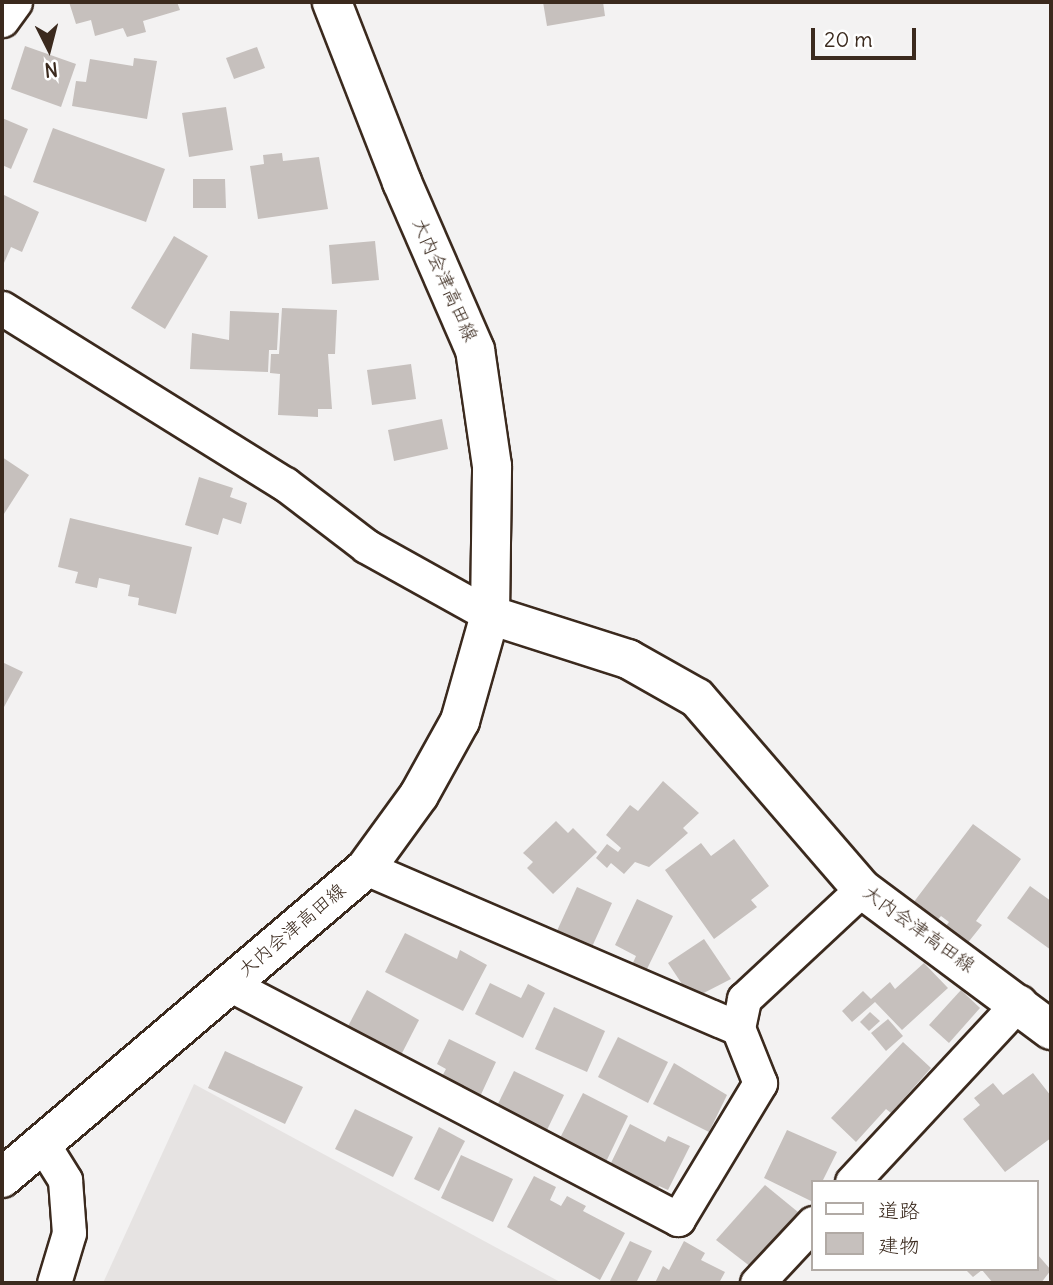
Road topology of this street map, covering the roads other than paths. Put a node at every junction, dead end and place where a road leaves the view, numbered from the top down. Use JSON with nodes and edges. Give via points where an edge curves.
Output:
{"nodes":[{"id":1,"x":15,"y":2,"type":"edge"},
{"id":2,"x":332,"y":2,"type":"edge"},
{"id":3,"x":2,"y":20,"type":"edge"},
{"id":4,"x":2,"y":308,"type":"edge"},
{"id":5,"x":490,"y":615,"type":"junction"},
{"id":6,"x":366,"y":868,"type":"junction"},
{"id":7,"x":862,"y":889,"type":"junction"},
{"id":8,"x":229,"y":984,"type":"junction"},
{"id":9,"x":1019,"y":1002,"type":"junction"},
{"id":10,"x":738,"y":1028,"type":"junction"},
{"id":11,"x":1051,"y":1030,"type":"edge"},
{"id":12,"x":44,"y":1146,"type":"junction"},
{"id":13,"x":2,"y":1178,"type":"edge"},
{"id":14,"x":854,"y":1180,"type":"edge"},
{"id":15,"x":811,"y":1225,"type":"edge"},
{"id":16,"x":54,"y":1283,"type":"edge"},
{"id":17,"x":757,"y":1283,"type":"edge"}],
"edges":[{"from":1,"to":3,"type":"street"},
{"from":2,"to":5,"type":"main road","name":"大内会津高田線","via":[[402,182],[475,350],[492,466]]},
{"from":4,"to":5,"type":"street","via":[[285,484],[366,546]]},
{"from":5,"to":6,"type":"main road","name":"大内会津高田線","via":[[460,721],[419,795]]},
{"from":5,"to":7,"type":"main road","name":"大内会津高田線","via":[[628,659],[697,698]]},
{"from":6,"to":8,"type":"main road","name":"大内会津高田線"},
{"from":6,"to":10,"type":"street"},
{"from":7,"to":9,"type":"main road","name":"大内会津高田線"},
{"from":7,"to":10,"type":"street","via":[[744,999]]},
{"from":8,"to":10,"type":"street","via":[[678,1219],[760,1083]]},
{"from":8,"to":12,"type":"main road","name":"大内会津高田線"},
{"from":9,"to":11,"type":"main road","name":"大内会津高田線"},
{"from":9,"to":14,"type":"street"},
{"from":12,"to":13,"type":"main road","name":"大内会津高田線"},
{"from":12,"to":16,"type":"street","via":[[65,1180],[69,1233]]},
{"from":15,"to":17,"type":"street"}]}
